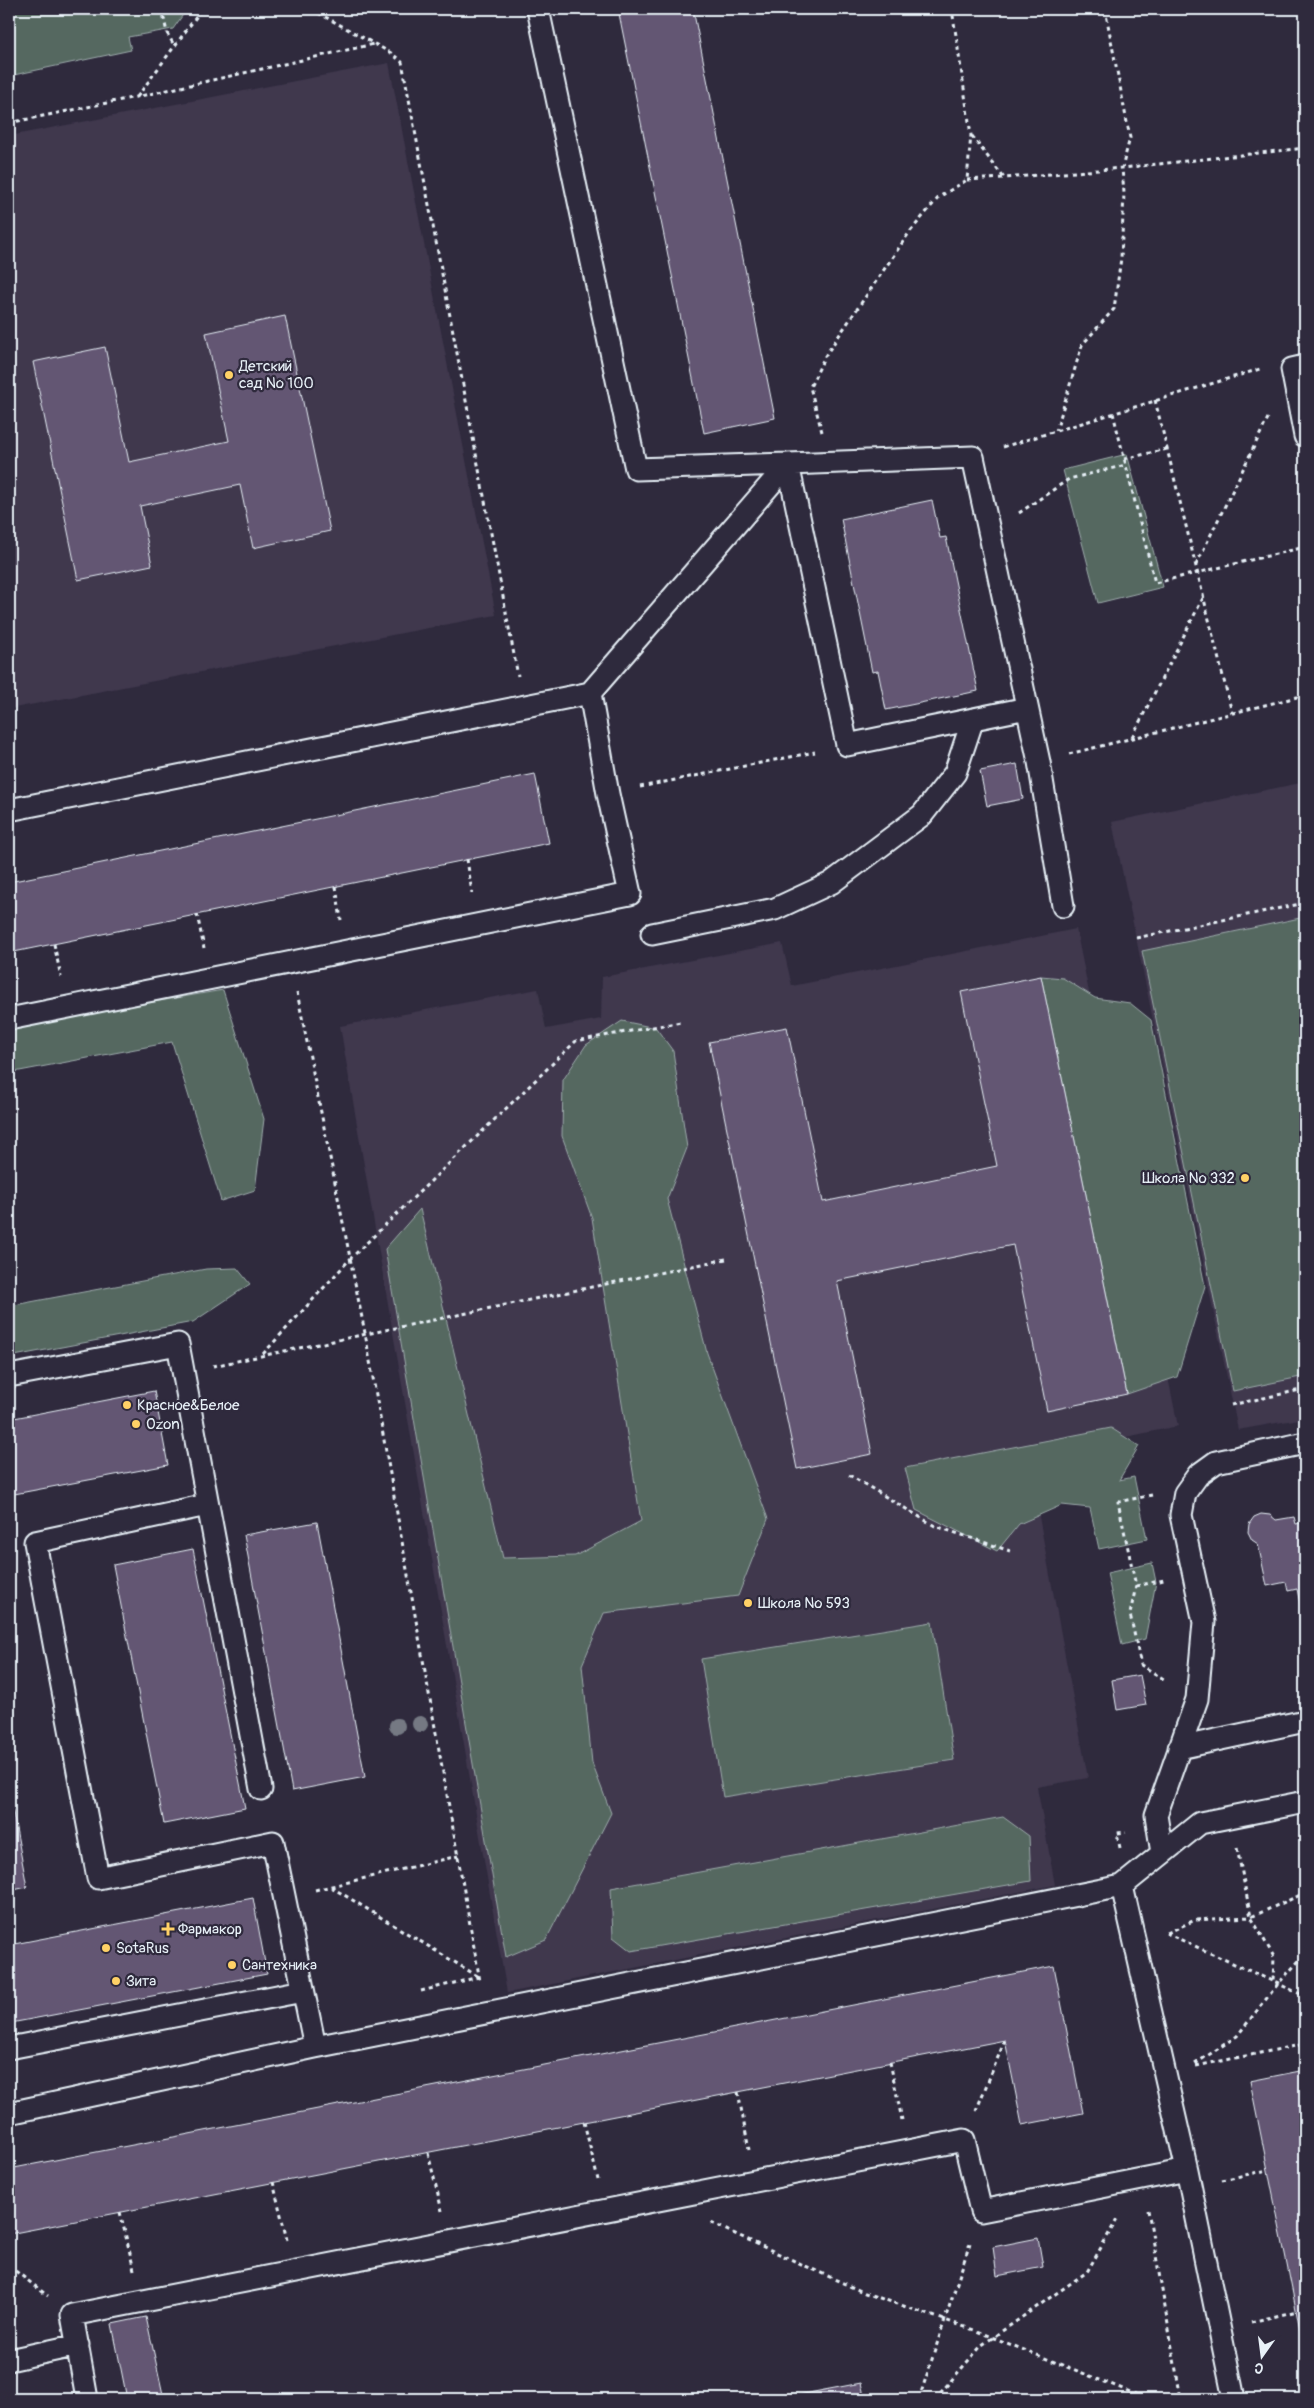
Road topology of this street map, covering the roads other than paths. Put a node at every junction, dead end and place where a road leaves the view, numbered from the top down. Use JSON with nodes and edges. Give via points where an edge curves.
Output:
{"nodes":[{"id":1,"x":538,"y":9,"type":"edge"},
{"id":2,"x":1298,"y":368,"type":"edge"},
{"id":3,"x":1305,"y":436,"type":"edge"},
{"id":4,"x":788,"y":464,"type":"junction"},
{"id":5,"x":590,"y":692,"type":"junction"},
{"id":6,"x":1027,"y":708,"type":"junction"},
{"id":7,"x":972,"y":719,"type":"junction"},
{"id":8,"x":9,"y":810,"type":"edge"},
{"id":9,"x":1063,"y":906,"type":"dead end"},
{"id":10,"x":652,"y":934,"type":"dead end"},
{"id":11,"x":9,"y":1019,"type":"edge"},
{"id":12,"x":9,"y":1376,"type":"edge"},
{"id":13,"x":1305,"y":1443,"type":"edge"},
{"id":14,"x":207,"y":1505,"type":"junction"},
{"id":15,"x":1305,"y":1721,"type":"edge"},
{"id":16,"x":1179,"y":1748,"type":"junction"},
{"id":17,"x":261,"y":1790,"type":"dead end"},
{"id":18,"x":1305,"y":1802,"type":"edge"},
{"id":19,"x":1162,"y":1853,"type":"junction"},
{"id":20,"x":1122,"y":1886,"type":"junction"},
{"id":21,"x":303,"y":1991,"type":"junction"},
{"id":22,"x":315,"y":2047,"type":"junction"},
{"id":23,"x":9,"y":2048,"type":"edge"},
{"id":24,"x":10,"y":2108,"type":"edge"},
{"id":25,"x":1188,"y":2178,"type":"junction"},
{"id":26,"x":78,"y":2345,"type":"junction"},
{"id":27,"x":9,"y":2360,"type":"edge"},
{"id":28,"x":87,"y":2399,"type":"edge"},
{"id":29,"x":1234,"y":2399,"type":"edge"}],
"edges":[{"from":1,"to":4,"type":"lane","via":[[636,469]]},
{"from":2,"to":3,"type":"lane"},
{"from":4,"to":5,"type":"lane"},
{"from":4,"to":6,"type":"lane","via":[[973,457]]},
{"from":4,"to":7,"type":"lane","via":[[848,745]]},
{"from":5,"to":8,"type":"lane"},
{"from":5,"to":11,"type":"lane","via":[[630,894]]},
{"from":6,"to":7,"type":"lane"},
{"from":6,"to":9,"type":"lane"},
{"from":7,"to":10,"type":"lane","via":[[955,773],[922,814],[831,883],[775,909]]},
{"from":12,"to":14,"type":"lane","via":[[178,1344]]},
{"from":13,"to":16,"type":"lane","via":[[1216,1462],[1198,1475],[1186,1493],[1181,1515],[1204,1622],[1197,1699]]},
{"from":14,"to":17,"type":"lane"},
{"from":14,"to":21,"type":"lane","via":[[35,1542],[98,1878],[273,1842]]},
{"from":15,"to":16,"type":"lane"},
{"from":16,"to":19,"type":"lane","via":[[1156,1815]]},
{"from":18,"to":19,"type":"lane","via":[[1200,1823]]},
{"from":19,"to":20,"type":"lane"},
{"from":20,"to":22,"type":"lane"},
{"from":20,"to":25,"type":"lane"},
{"from":21,"to":22,"type":"lane"},
{"from":21,"to":23,"type":"lane"},
{"from":22,"to":24,"type":"lane"},
{"from":25,"to":26,"type":"lane","via":[[1142,2178],[981,2211],[964,2140],[72,2315]]},
{"from":25,"to":29,"type":"lane"},
{"from":26,"to":27,"type":"lane"},
{"from":26,"to":28,"type":"lane"}]}
